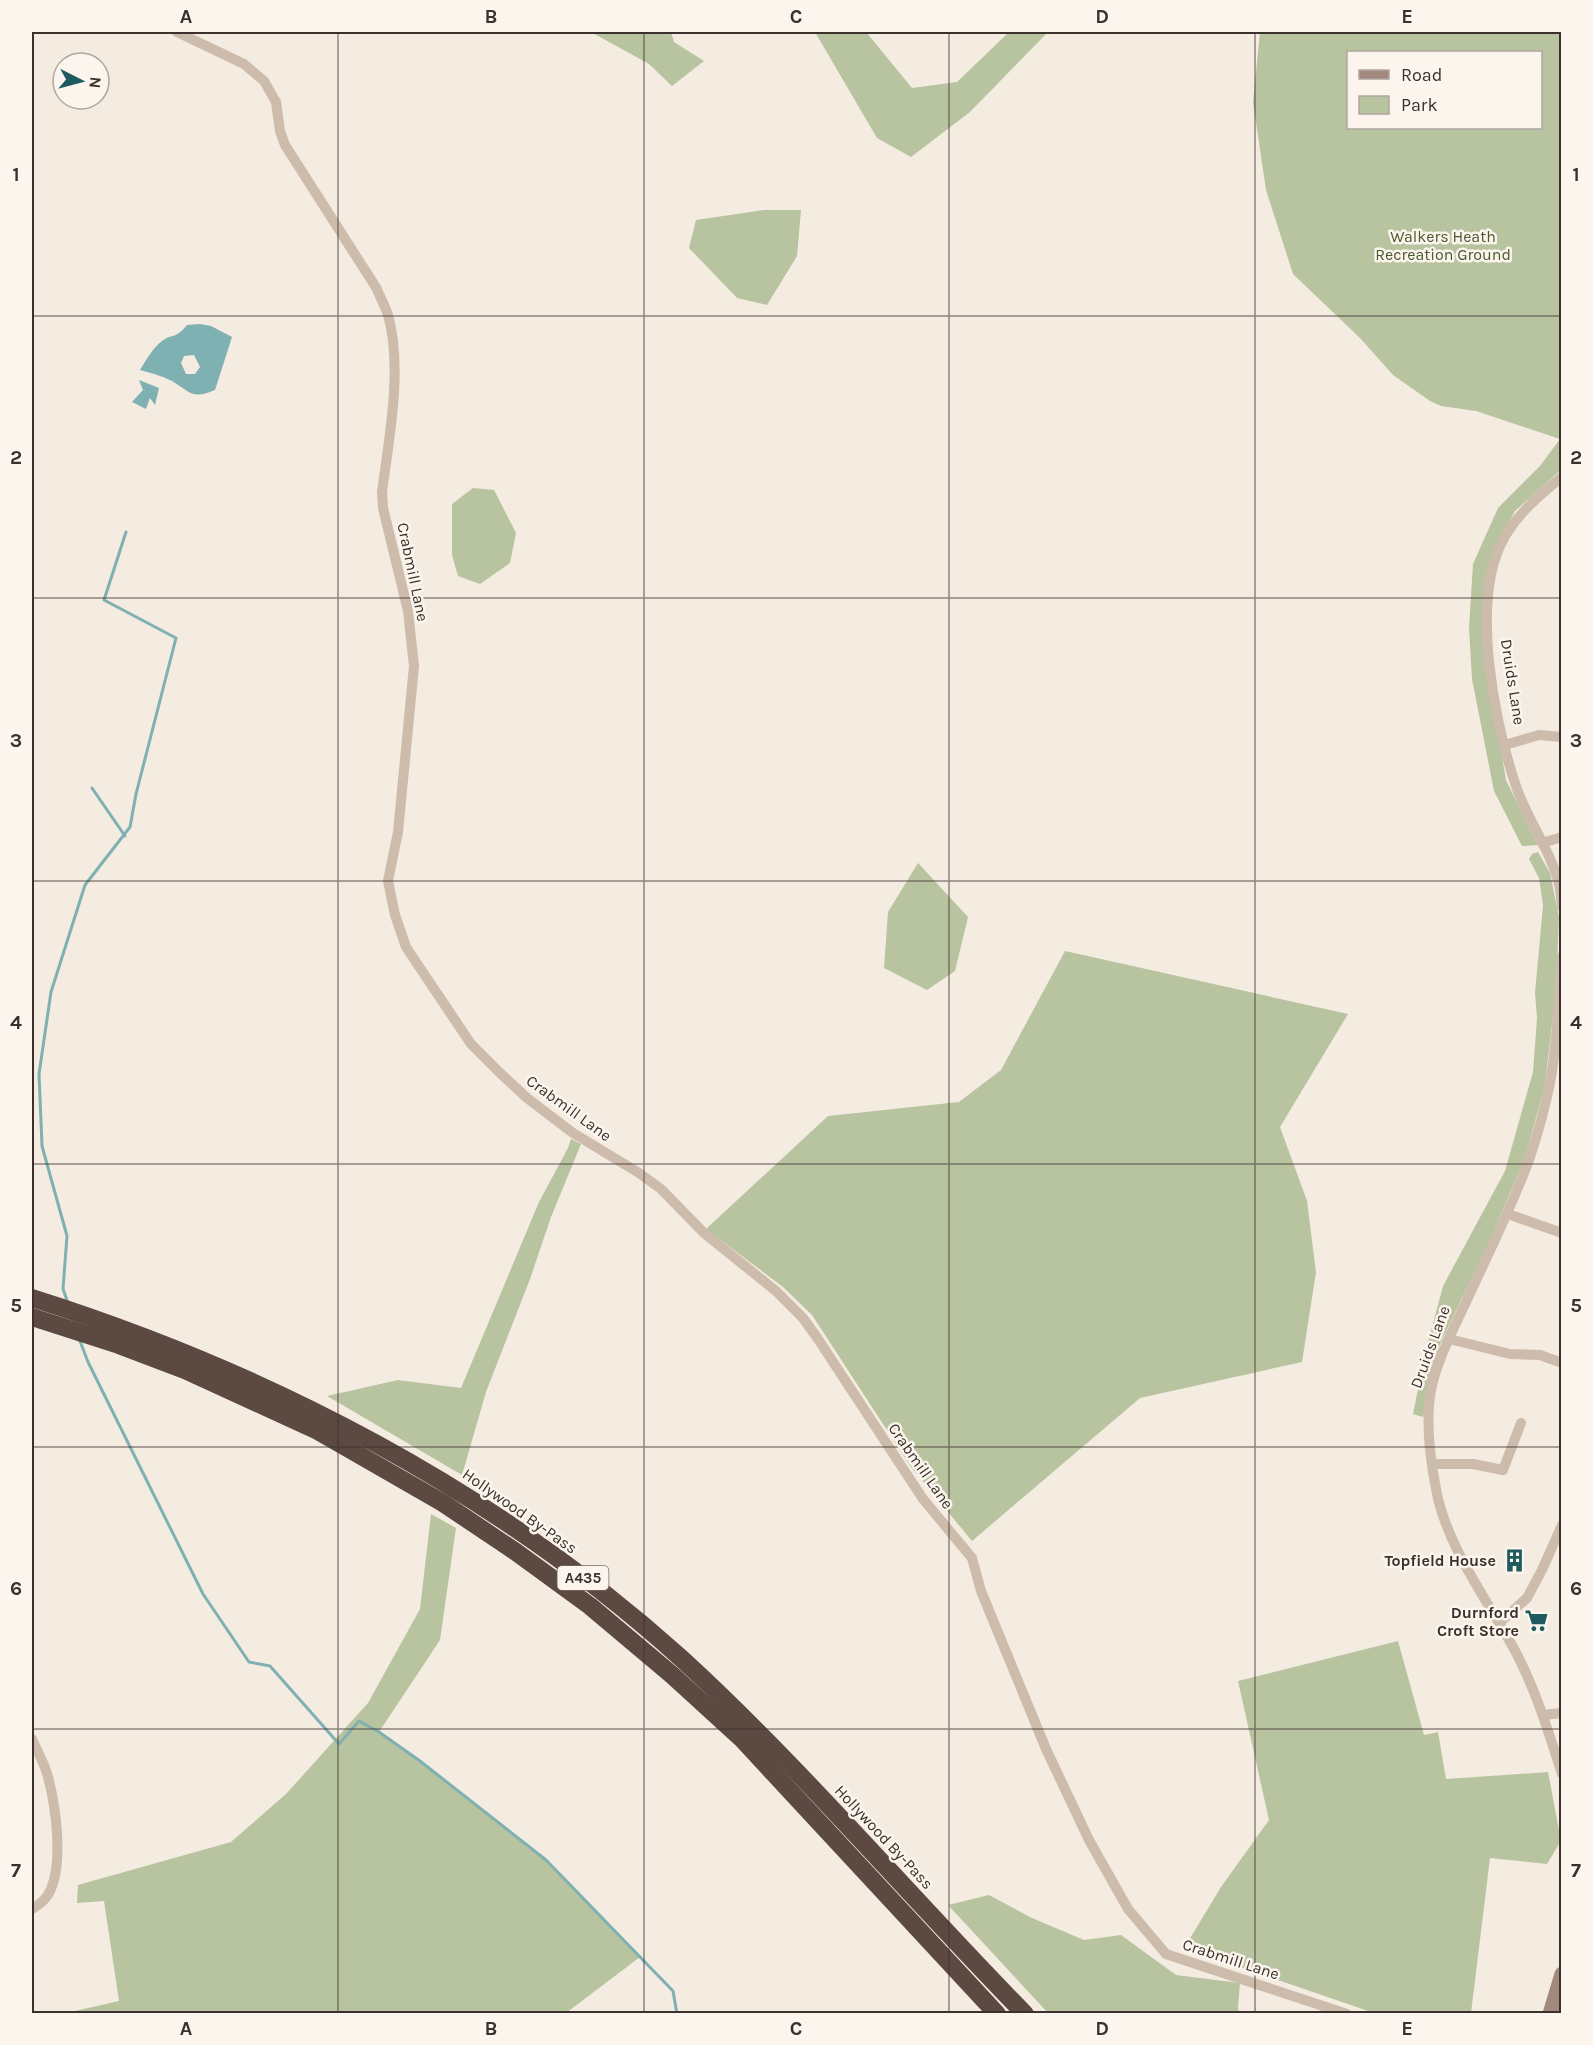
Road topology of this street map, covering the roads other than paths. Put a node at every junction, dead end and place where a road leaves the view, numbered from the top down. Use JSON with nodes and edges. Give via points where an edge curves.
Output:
{"nodes":[{"id":1,"x":177,"y":32,"type":"edge"},
{"id":2,"x":1562,"y":477,"type":"edge"},
{"id":3,"x":1562,"y":737,"type":"edge"},
{"id":4,"x":1505,"y":745,"type":"junction"},
{"id":5,"x":1562,"y":837,"type":"edge"},
{"id":6,"x":1542,"y":843,"type":"junction"},
{"id":7,"x":1562,"y":907,"type":"edge"},
{"id":8,"x":1562,"y":956,"type":"edge"},
{"id":9,"x":1556,"y":1083,"type":"edge"},
{"id":10,"x":1508,"y":1214,"type":"junction"},
{"id":11,"x":1562,"y":1233,"type":"edge"},
{"id":12,"x":32,"y":1298,"type":"edge"},
{"id":13,"x":32,"y":1317,"type":"edge"},
{"id":14,"x":1449,"y":1339,"type":"junction"},
{"id":15,"x":1562,"y":1363,"type":"edge"},
{"id":16,"x":1521,"y":1423,"type":"dead end"},
{"id":17,"x":1432,"y":1464,"type":"junction"},
{"id":18,"x":1562,"y":1525,"type":"edge"},
{"id":19,"x":1499,"y":1623,"type":"junction"},
{"id":20,"x":1562,"y":1713,"type":"edge"},
{"id":21,"x":1543,"y":1716,"type":"junction"},
{"id":22,"x":32,"y":1738,"type":"edge"},
{"id":23,"x":1562,"y":1774,"type":"edge"},
{"id":24,"x":32,"y":1909,"type":"edge"},
{"id":25,"x":1562,"y":1974,"type":"edge"},
{"id":26,"x":998,"y":2013,"type":"edge"},
{"id":27,"x":1025,"y":2013,"type":"edge"},
{"id":28,"x":1347,"y":2013,"type":"edge"},
{"id":29,"x":1550,"y":2013,"type":"edge"}],
"edges":[{"from":1,"to":28,"type":"street","name":"Crabmill Lane","via":[[244,64],[264,81],[276,102],[285,145],[377,289],[388,315],[394,374],[383,508],[408,611],[414,666],[398,832],[388,880],[406,947],[471,1044],[500,1073],[573,1133],[661,1189],[704,1233],[776,1291],[818,1339],[923,1499],[972,1558],[981,1591],[1046,1749],[1089,1840],[1128,1909],[1166,1954]]},
{"from":2,"to":4,"type":"street","name":"Druids Lane","via":[[1513,525],[1501,544],[1492,572],[1487,634]]},
{"from":3,"to":4,"type":"street","via":[[1539,735]]},
{"from":4,"to":6,"type":"street","name":"Druids Lane","via":[[1518,790]]},
{"from":5,"to":6,"type":"street"},
{"from":6,"to":7,"type":"street","name":"Druids Lane","via":[[1559,884]]},
{"from":8,"to":9,"type":"street","name":"Druids Lane"},
{"from":9,"to":10,"type":"street","name":"Druids Lane"},
{"from":10,"to":11,"type":"street"},
{"from":10,"to":14,"type":"street","name":"Druids Lane"},
{"from":12,"to":27,"type":"highway","name":"Hollywood By-Pass","number":"A435","via":[[192,1355],[331,1419],[447,1484],[605,1594],[755,1728]]},
{"from":13,"to":26,"type":"highway","number":"A435","via":[[185,1370],[316,1430],[443,1503],[516,1552],[590,1606],[741,1738]]},
{"from":14,"to":15,"type":"street","via":[[1510,1354],[1540,1355]]},
{"from":14,"to":17,"type":"street","name":"Druids Lane","via":[[1431,1389]]},
{"from":16,"to":17,"type":"street","via":[[1503,1470],[1473,1464]]},
{"from":17,"to":19,"type":"street","name":"Druids Lane","via":[[1436,1492],[1460,1554]]},
{"from":18,"to":19,"type":"street","via":[[1527,1598]]},
{"from":19,"to":21,"type":"street","name":"Druids Lane","via":[[1528,1677]]},
{"from":20,"to":21,"type":"street"},
{"from":21,"to":23,"type":"street","name":"Druids Lane"},
{"from":22,"to":24,"type":"street","via":[[48,1776],[56,1824],[56,1864],[51,1889],[43,1902]]},
{"from":25,"to":29,"type":"street"}]}
